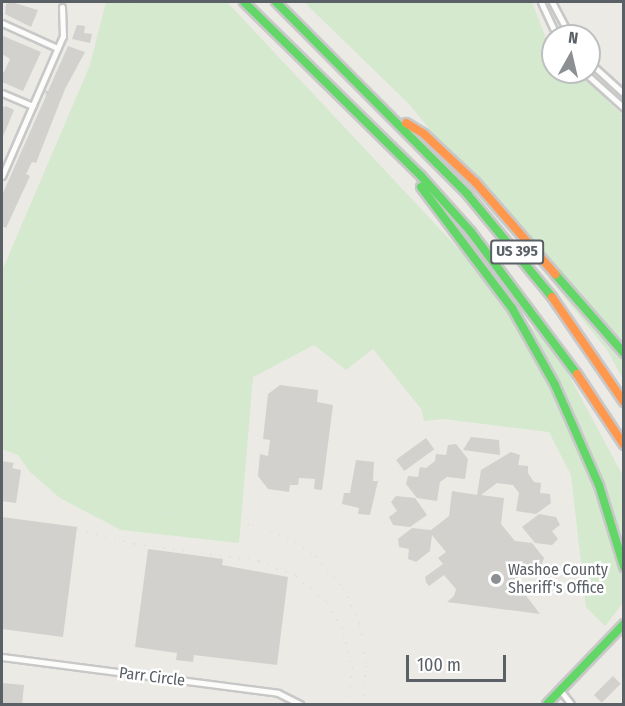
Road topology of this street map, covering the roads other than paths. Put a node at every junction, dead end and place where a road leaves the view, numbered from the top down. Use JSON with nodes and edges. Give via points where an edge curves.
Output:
{"nodes":[{"id":1,"x":244,"y":2,"type":"edge"},
{"id":2,"x":276,"y":2,"type":"edge"},
{"id":3,"x":541,"y":2,"type":"edge"},
{"id":4,"x":552,"y":2,"type":"edge"},
{"id":5,"x":62,"y":7,"type":"dead end"},
{"id":6,"x":2,"y":23,"type":"edge"},
{"id":7,"x":551,"y":24,"type":"edge"},
{"id":8,"x":564,"y":24,"type":"edge"},
{"id":9,"x":57,"y":48,"type":"junction"},
{"id":10,"x":601,"y":73,"type":"edge"},
{"id":11,"x":597,"y":84,"type":"edge"},
{"id":12,"x":2,"y":93,"type":"edge"},
{"id":13,"x":624,"y":94,"type":"edge"},
{"id":14,"x":32,"y":106,"type":"junction"},
{"id":15,"x":624,"y":108,"type":"edge"},
{"id":16,"x":394,"y":116,"type":"junction"},
{"id":17,"x":401,"y":156,"type":"junction"},
{"id":18,"x":4,"y":163,"type":"edge"},
{"id":19,"x":2,"y":176,"type":"edge"},
{"id":20,"x":624,"y":353,"type":"edge"},
{"id":21,"x":624,"y":402,"type":"edge"},
{"id":22,"x":624,"y":445,"type":"edge"},
{"id":23,"x":624,"y":567,"type":"edge"},
{"id":24,"x":624,"y":624,"type":"edge"},
{"id":25,"x":2,"y":657,"type":"edge"},
{"id":26,"x":560,"y":690,"type":"junction"},
{"id":27,"x":300,"y":705,"type":"edge"},
{"id":28,"x":547,"y":705,"type":"edge"},
{"id":29,"x":571,"y":705,"type":"edge"}],
"edges":[{"from":1,"to":17,"type":"main road","number":"US 395"},
{"from":2,"to":16,"type":"main road","number":"US 395"},
{"from":3,"to":7,"type":"street"},
{"from":4,"to":8,"type":"street"},
{"from":5,"to":9,"type":"street","via":[[65,20]]},
{"from":6,"to":9,"type":"street"},
{"from":9,"to":14,"type":"street"},
{"from":10,"to":13,"type":"street"},
{"from":11,"to":15,"type":"street"},
{"from":12,"to":14,"type":"street"},
{"from":14,"to":18,"type":"street"},
{"from":16,"to":20,"type":"main road","via":[[424,134],[461,168]]},
{"from":16,"to":21,"type":"main road","number":"US 395","via":[[510,244],[554,299]]},
{"from":17,"to":22,"type":"main road","number":"US 395","via":[[525,298]]},
{"from":17,"to":23,"type":"main road","via":[[411,175],[492,278],[540,356],[599,485]]},
{"from":18,"to":19,"type":"street"},
{"from":24,"to":26,"type":"main road"},
{"from":25,"to":27,"type":"street","name":"Parr Circle","via":[[278,693]]},
{"from":26,"to":28,"type":"main road"},
{"from":26,"to":29,"type":"street"}]}
